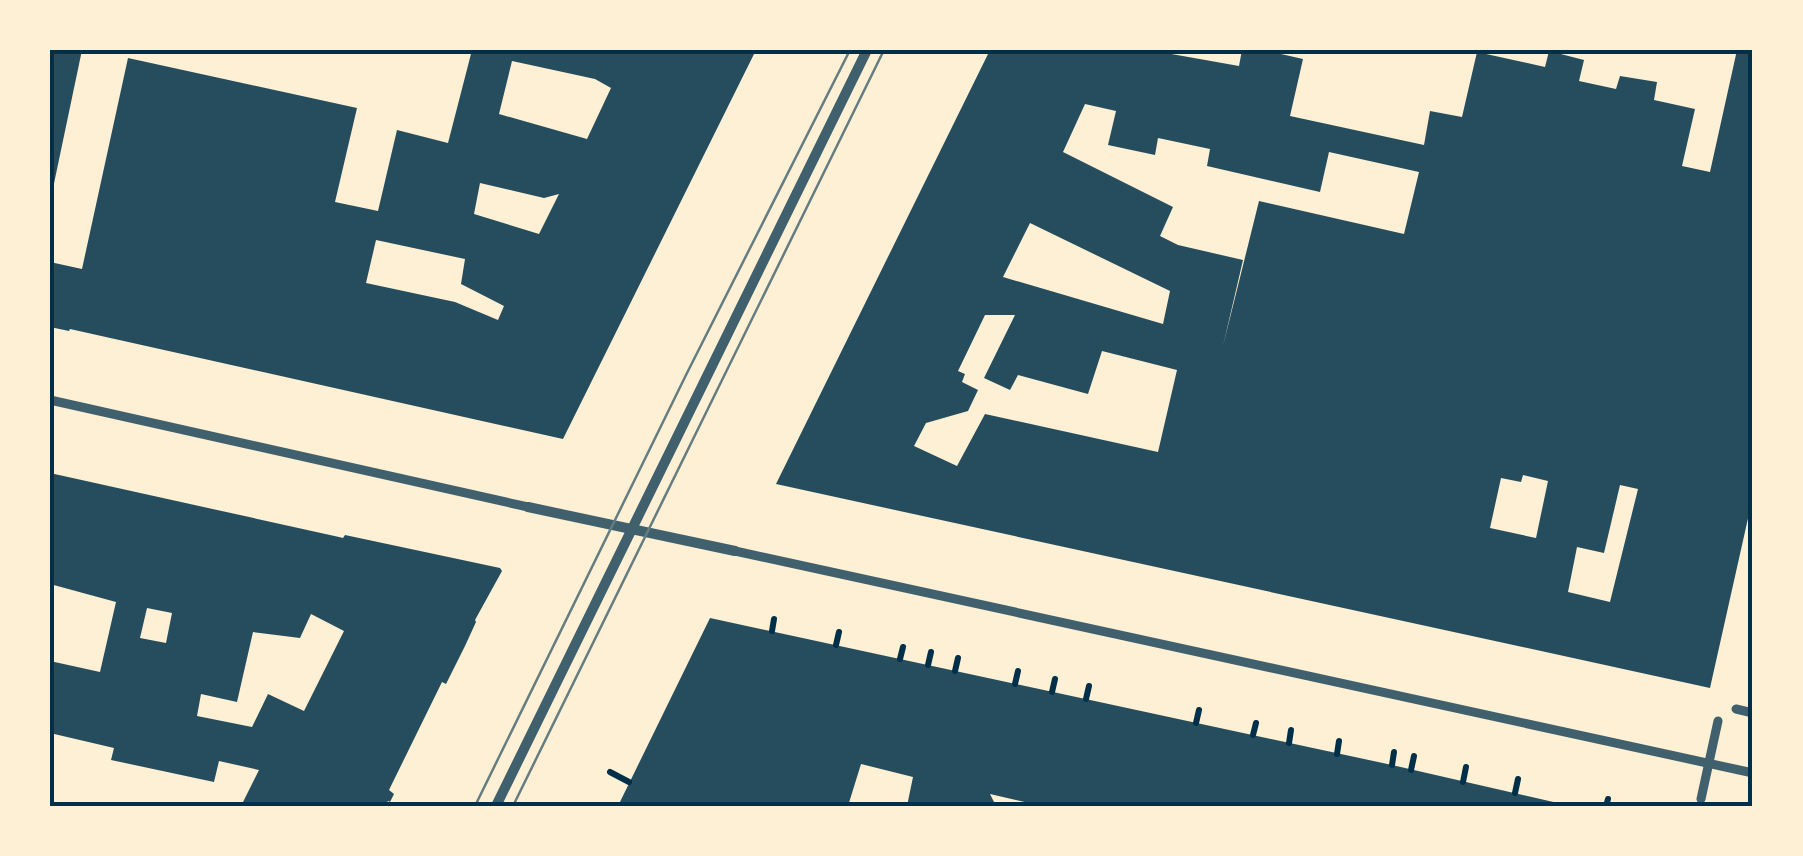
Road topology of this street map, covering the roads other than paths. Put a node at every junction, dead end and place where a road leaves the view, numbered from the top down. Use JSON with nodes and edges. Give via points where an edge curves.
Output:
{"nodes":[{"id":1,"x":867,"y":50,"type":"edge"},
{"id":2,"x":50,"y":400,"type":"edge"},
{"id":3,"x":528,"y":508,"type":"joint"},
{"id":4,"x":632,"y":528,"type":"junction"},
{"id":5,"x":735,"y":551,"type":"joint"},
{"id":6,"x":1736,"y":709,"type":"dead end"},
{"id":7,"x":1753,"y":713,"type":"edge"},
{"id":8,"x":1718,"y":721,"type":"dead end"},
{"id":9,"x":1709,"y":764,"type":"junction"},
{"id":10,"x":1753,"y":773,"type":"edge"},
{"id":11,"x":1701,"y":799,"type":"dead end"},
{"id":12,"x":496,"y":806,"type":"edge"}],
"edges":[{"from":1,"to":4,"type":"street"},
{"from":2,"to":3,"type":"street"},
{"from":3,"to":4,"type":"street"},
{"from":4,"to":5,"type":"street"},
{"from":4,"to":12,"type":"street"},
{"from":5,"to":9,"type":"street"},
{"from":6,"to":7,"type":"street"},
{"from":8,"to":9,"type":"street"},
{"from":9,"to":10,"type":"street"},
{"from":9,"to":11,"type":"street"}]}
